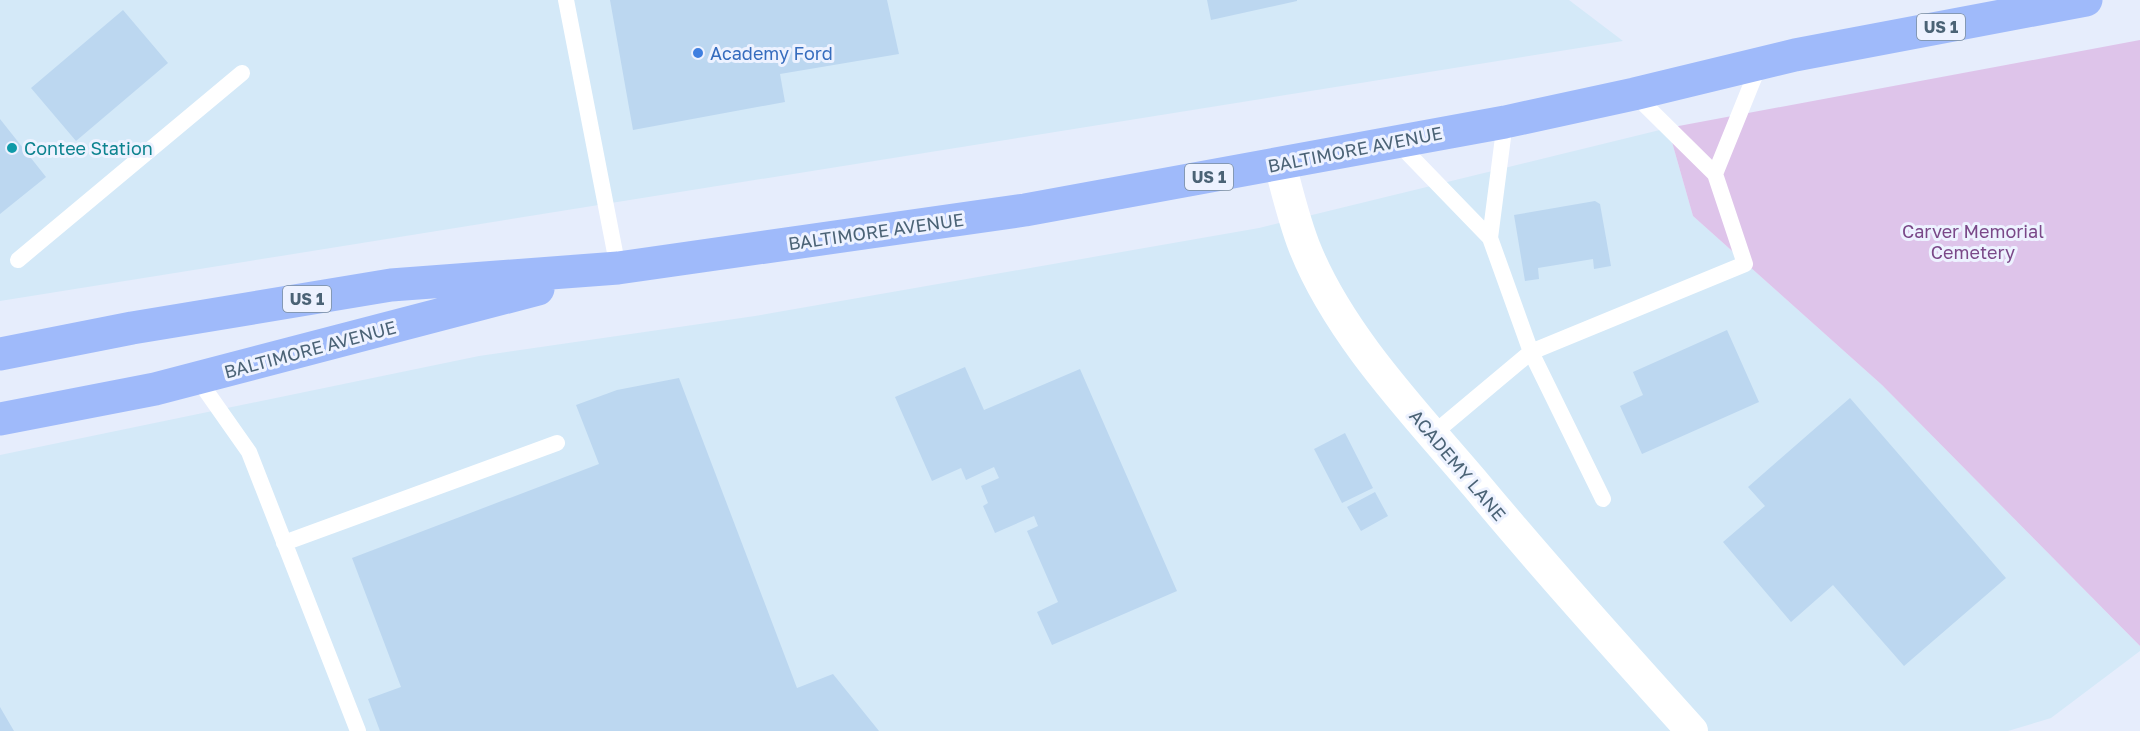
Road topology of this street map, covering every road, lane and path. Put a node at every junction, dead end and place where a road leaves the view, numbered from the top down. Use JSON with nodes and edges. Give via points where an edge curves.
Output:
{"nodes":[{"id":1,"x":566,"y":0,"type":"edge"},
{"id":2,"x":2086,"y":0,"type":"edge"},
{"id":3,"x":1982,"y":10,"type":"edge"},
{"id":4,"x":1760,"y":63,"type":"junction"},
{"id":5,"x":242,"y":73,"type":"dead end"},
{"id":6,"x":1634,"y":94,"type":"junction"},
{"id":7,"x":1505,"y":122,"type":"junction"},
{"id":8,"x":1396,"y":141,"type":"junction"},
{"id":9,"x":1280,"y":164,"type":"junction"},
{"id":10,"x":1715,"y":174,"type":"junction"},
{"id":11,"x":1490,"y":238,"type":"junction"},
{"id":12,"x":18,"y":260,"type":"dead end"},
{"id":13,"x":618,"y":268,"type":"junction"},
{"id":14,"x":1531,"y":352,"type":"junction"},
{"id":15,"x":0,"y":354,"type":"edge"},
{"id":16,"x":197,"y":378,"type":"junction"},
{"id":17,"x":0,"y":419,"type":"edge"},
{"id":18,"x":1432,"y":434,"type":"junction"},
{"id":19,"x":557,"y":442,"type":"dead end"},
{"id":20,"x":1603,"y":499,"type":"dead end"},
{"id":21,"x":284,"y":543,"type":"junction"},
{"id":22,"x":358,"y":731,"type":"edge"},
{"id":23,"x":1692,"y":731,"type":"edge"}],
"edges":[{"from":1,"to":13,"type":"lane"},
{"from":2,"to":3,"type":"main road","name":"BALTIMORE AVENUE","number":"US 1"},
{"from":3,"to":4,"type":"main road","name":"BALTIMORE AVENUE","number":"US 1"},
{"from":4,"to":6,"type":"main road","name":"BALTIMORE AVENUE","number":"US 1"},
{"from":4,"to":10,"type":"lane"},
{"from":5,"to":12,"type":"lane"},
{"from":6,"to":7,"type":"main road","name":"BALTIMORE AVENUE","number":"US 1"},
{"from":6,"to":10,"type":"lane"},
{"from":7,"to":8,"type":"main road","name":"BALTIMORE AVENUE","number":"US 1"},
{"from":7,"to":11,"type":"lane"},
{"from":8,"to":9,"type":"main road","name":"BALTIMORE AVENUE","number":"US 1"},
{"from":8,"to":11,"type":"lane"},
{"from":9,"to":13,"type":"main road","name":"BALTIMORE AVENUE","number":"US 1","via":[[1024,210]]},
{"from":9,"to":18,"type":"street","name":"ACADEMY LANE","via":[[1305,249],[1338,312],[1384,377]]},
{"from":10,"to":14,"type":"lane","via":[[1745,264]]},
{"from":11,"to":14,"type":"lane"},
{"from":13,"to":15,"type":"main road","name":"BALTIMORE AVENUE","number":"US 1","via":[[391,285]]},
{"from":13,"to":16,"type":"main road","name":"BALTIMORE AVENUE","number":"US 1"},
{"from":14,"to":18,"type":"lane"},
{"from":14,"to":20,"type":"lane"},
{"from":16,"to":17,"type":"main road","name":"BALTIMORE AVENUE","number":"US 1"},
{"from":16,"to":21,"type":"lane","via":[[249,452]]},
{"from":18,"to":23,"type":"street","name":"ACADEMY LANE"},
{"from":19,"to":21,"type":"lane"},
{"from":21,"to":22,"type":"lane"}]}
